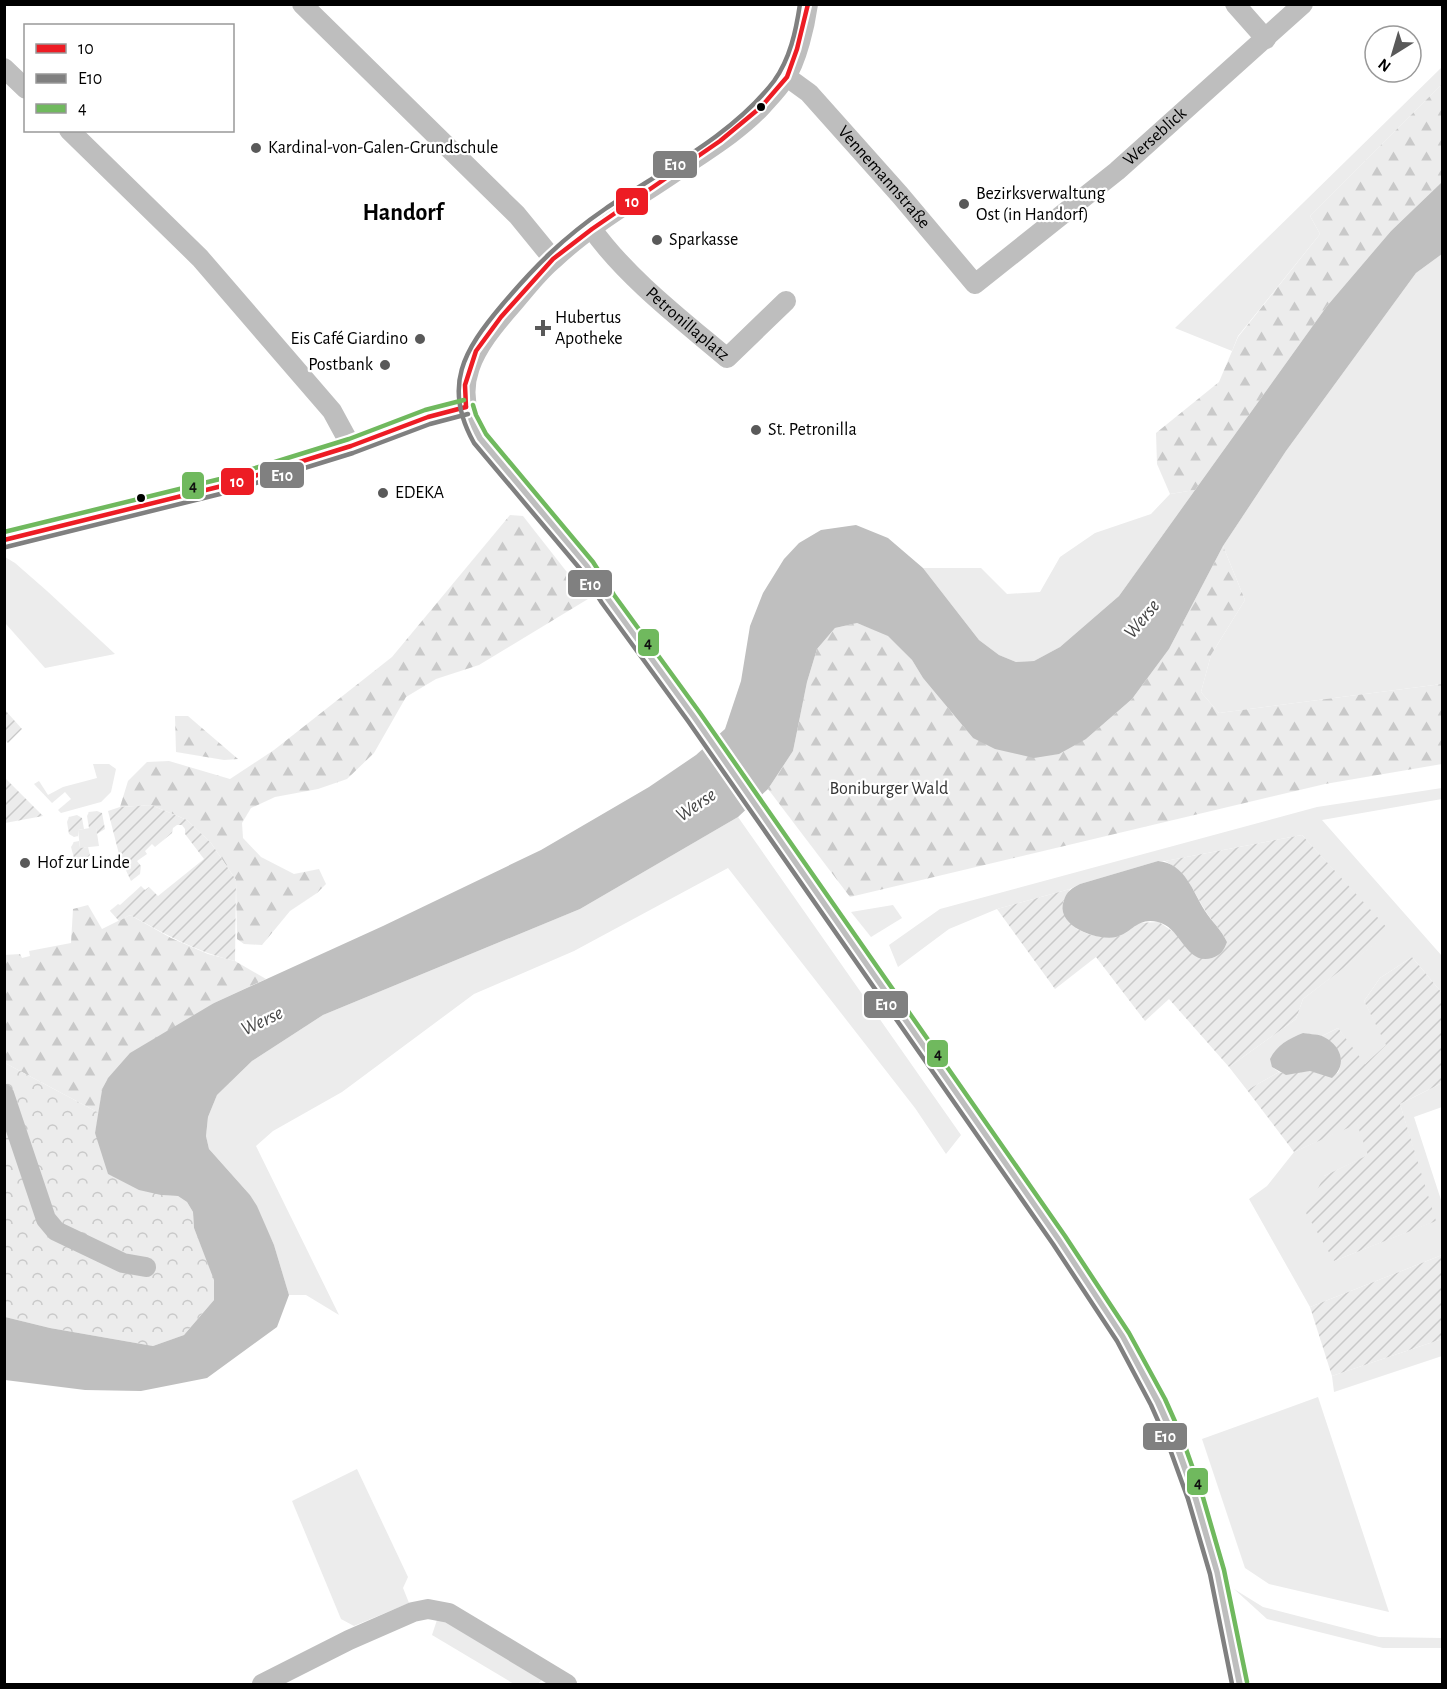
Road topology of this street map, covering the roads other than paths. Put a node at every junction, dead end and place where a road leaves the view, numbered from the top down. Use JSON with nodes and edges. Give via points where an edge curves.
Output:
{"nodes":[{"id":1,"x":302,"y":4,"type":"edge"},
{"id":2,"x":808,"y":4,"type":"edge"},
{"id":3,"x":1235,"y":4,"type":"edge"},
{"id":4,"x":1303,"y":4,"type":"edge"},
{"id":5,"x":1266,"y":39,"type":"junction"},
{"id":6,"x":4,"y":68,"type":"edge"},
{"id":7,"x":787,"y":77,"type":"junction"},
{"id":8,"x":24,"y":86,"type":"edge"},
{"id":9,"x":71,"y":132,"type":"edge"},
{"id":10,"x":592,"y":229,"type":"junction"},
{"id":11,"x":553,"y":259,"type":"junction"},
{"id":12,"x":975,"y":284,"type":"joint"},
{"id":13,"x":786,"y":301,"type":"dead end"},
{"id":14,"x":466,"y":407,"type":"junction"},
{"id":15,"x":351,"y":446,"type":"junction"},
{"id":16,"x":4,"y":540,"type":"edge"},
{"id":17,"x":4,"y":1094,"type":"edge"},
{"id":18,"x":146,"y":1267,"type":"dead end"},
{"id":19,"x":262,"y":1684,"type":"edge"},
{"id":20,"x":567,"y":1684,"type":"edge"},
{"id":21,"x":1240,"y":1684,"type":"edge"}],
"edges":[{"from":1,"to":11,"type":"street","via":[[517,215]]},
{"from":2,"to":7,"type":"street"},
{"from":3,"to":5,"type":"street"},
{"from":4,"to":5,"type":"street","name":"Werseblick"},
{"from":5,"to":12,"type":"street","name":"Werseblick","via":[[1117,171]]},
{"from":6,"to":8,"type":"street"},
{"from":7,"to":10,"type":"street","via":[[742,123]]},
{"from":7,"to":12,"type":"street","name":"Vennemannstraße","via":[[809,93]]},
{"from":9,"to":15,"type":"street","via":[[200,258],[332,411]]},
{"from":10,"to":11,"type":"street"},
{"from":10,"to":13,"type":"street","name":"Petronillaplatz","via":[[662,303],[727,358]]},
{"from":11,"to":14,"type":"street","via":[[476,351],[465,385]]},
{"from":14,"to":15,"type":"street"},
{"from":14,"to":21,"type":"street","via":[[480,438],[587,566],[1097,1295],[1143,1373],[1174,1438],[1207,1534]]},
{"from":15,"to":16,"type":"street","via":[[201,492]]},
{"from":17,"to":18,"type":"street","via":[[46,1219],[56,1231],[123,1263]]},
{"from":19,"to":20,"type":"street","via":[[349,1640],[428,1609],[449,1613]]}]}
